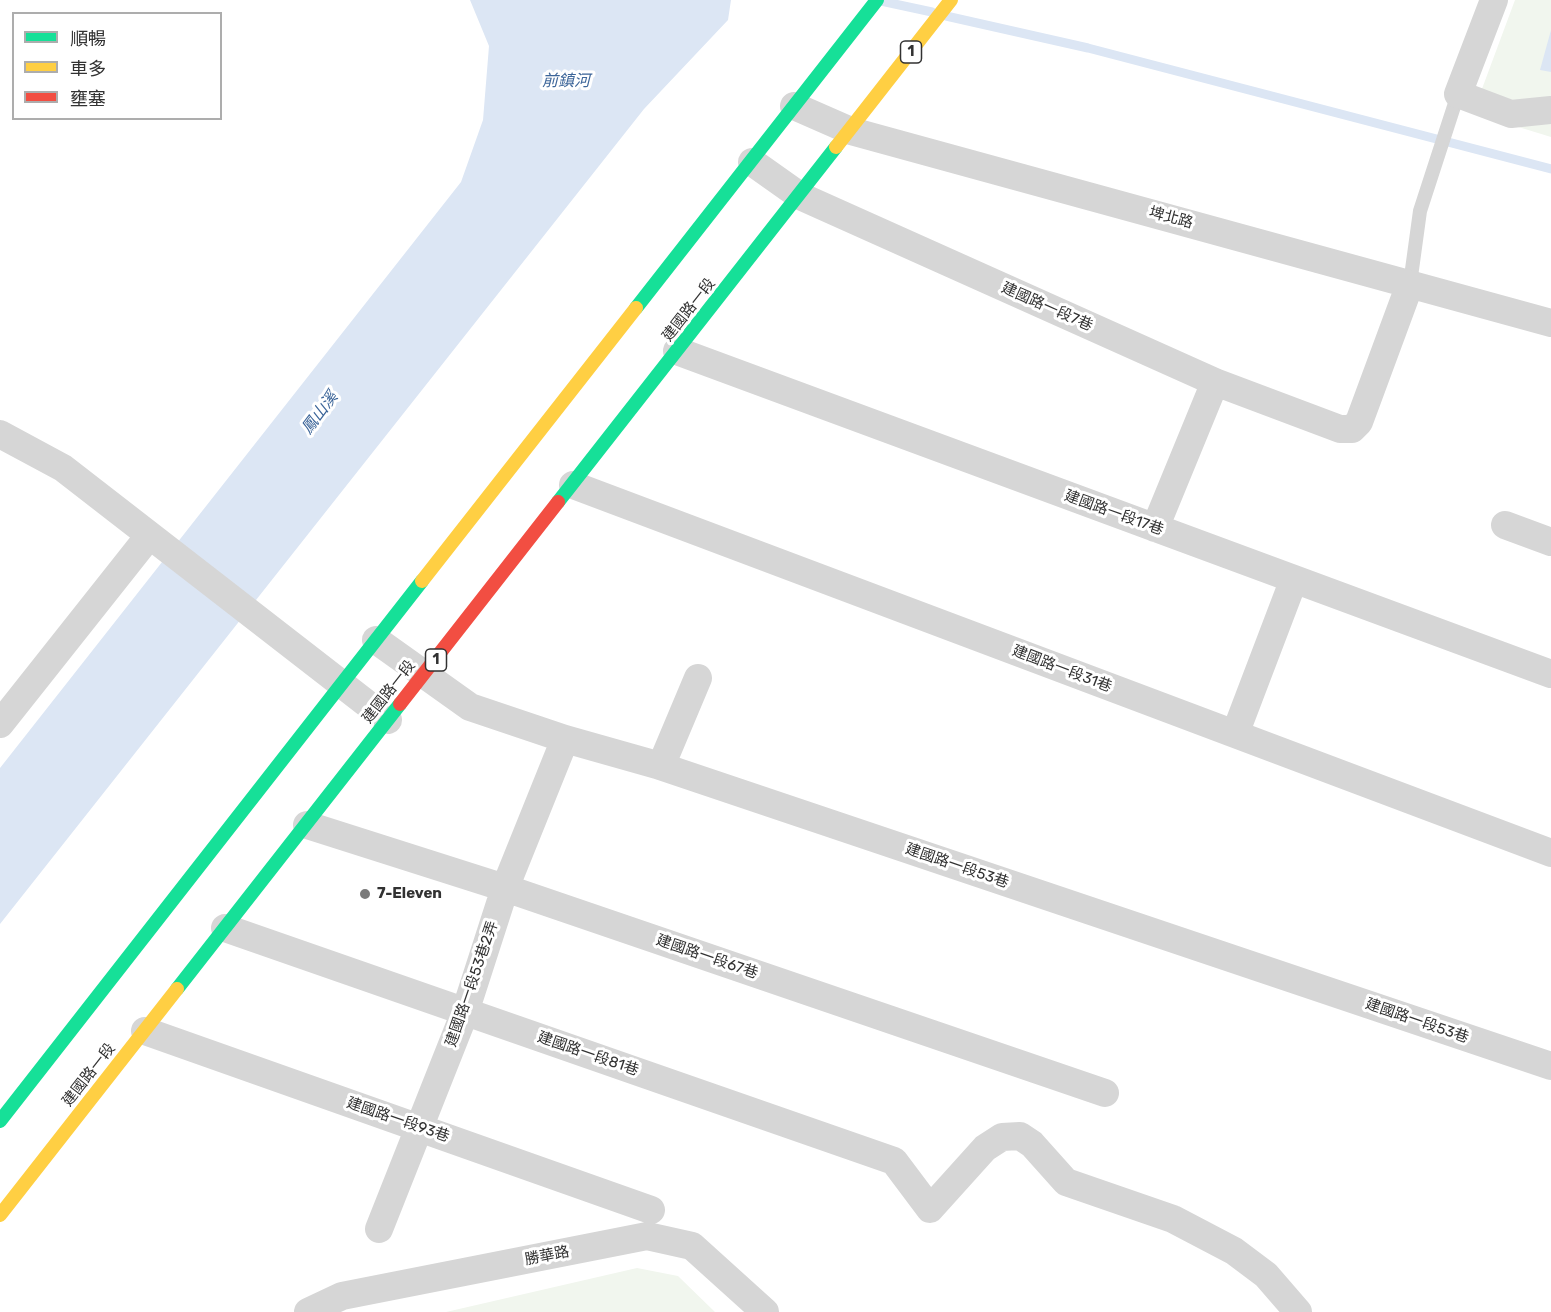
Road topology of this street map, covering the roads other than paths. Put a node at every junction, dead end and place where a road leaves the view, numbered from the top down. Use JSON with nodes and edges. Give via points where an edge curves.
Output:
{"nodes":[{"id":1,"x":877,"y":0,"type":"edge"},
{"id":2,"x":951,"y":0,"type":"edge"},
{"id":3,"x":1494,"y":0,"type":"edge"},
{"id":4,"x":1458,"y":94,"type":"junction"},
{"id":5,"x":794,"y":106,"type":"junction"},
{"id":6,"x":1551,"y":110,"type":"edge"},
{"id":7,"x":850,"y":130,"type":"junction"},
{"id":8,"x":752,"y":162,"type":"junction"},
{"id":9,"x":800,"y":196,"type":"junction"},
{"id":10,"x":1410,"y":284,"type":"junction"},
{"id":11,"x":1551,"y":322,"type":"edge"},
{"id":12,"x":677,"y":351,"type":"junction"},
{"id":13,"x":1215,"y":382,"type":"junction"},
{"id":14,"x":0,"y":434,"type":"edge"},
{"id":15,"x":573,"y":485,"type":"junction"},
{"id":16,"x":1505,"y":525,"type":"dead end"},
{"id":17,"x":1155,"y":528,"type":"junction"},
{"id":18,"x":149,"y":537,"type":"junction"},
{"id":19,"x":1551,"y":542,"type":"edge"},
{"id":20,"x":1294,"y":579,"type":"junction"},
{"id":21,"x":376,"y":640,"type":"junction"},
{"id":22,"x":1551,"y":674,"type":"edge"},
{"id":23,"x":423,"y":675,"type":"junction"},
{"id":24,"x":698,"y":678,"type":"dead end"},
{"id":25,"x":341,"y":686,"type":"junction"},
{"id":26,"x":388,"y":720,"type":"junction"},
{"id":27,"x":0,"y":724,"type":"edge"},
{"id":28,"x":1235,"y":734,"type":"junction"},
{"id":29,"x":565,"y":739,"type":"junction"},
{"id":30,"x":661,"y":766,"type":"junction"},
{"id":31,"x":307,"y":825,"type":"junction"},
{"id":32,"x":1551,"y":853,"type":"edge"},
{"id":33,"x":505,"y":888,"type":"junction"},
{"id":34,"x":225,"y":928,"type":"junction"},
{"id":35,"x":465,"y":1012,"type":"junction"},
{"id":36,"x":145,"y":1031,"type":"junction"},
{"id":37,"x":1551,"y":1066,"type":"edge"},
{"id":38,"x":1105,"y":1093,"type":"dead end"},
{"id":39,"x":0,"y":1121,"type":"edge"},
{"id":40,"x":418,"y":1128,"type":"junction"},
{"id":41,"x":651,"y":1210,"type":"dead end"},
{"id":42,"x":0,"y":1215,"type":"edge"},
{"id":43,"x":379,"y":1229,"type":"dead end"},
{"id":44,"x":308,"y":1312,"type":"edge"},
{"id":45,"x":765,"y":1312,"type":"edge"},
{"id":46,"x":1298,"y":1312,"type":"edge"}],
"edges":[{"from":1,"to":5,"type":"main road"},
{"from":2,"to":7,"type":"main road","name":"建國路一段","number":"1"},
{"from":3,"to":4,"type":"street"},
{"from":4,"to":6,"type":"street","via":[[1511,114]]},
{"from":4,"to":10,"type":"lane","via":[[1420,211]]},
{"from":5,"to":7,"type":"street","name":"埤北路"},
{"from":5,"to":8,"type":"main road"},
{"from":7,"to":9,"type":"main road","name":"建國路一段","number":"1"},
{"from":7,"to":10,"type":"street","name":"埤北路"},
{"from":8,"to":9,"type":"street","name":"建國路一段7巷"},
{"from":8,"to":21,"type":"main road"},
{"from":9,"to":12,"type":"main road","name":"建國路一段","number":"1"},
{"from":9,"to":13,"type":"street","name":"建國路一段7巷"},
{"from":10,"to":11,"type":"street","name":"埤北路"},
{"from":10,"to":13,"type":"street","name":"建國路一段7巷","via":[[1359,422],[1352,429],[1340,429]]},
{"from":12,"to":15,"type":"main road","name":"建國路一段","number":"1"},
{"from":12,"to":17,"type":"street","name":"建國路一段17巷"},
{"from":13,"to":17,"type":"street"},
{"from":14,"to":18,"type":"street","via":[[63,468]]},
{"from":15,"to":23,"type":"main road","name":"建國路一段","number":"1"},
{"from":15,"to":28,"type":"street","name":"建國路一段31巷"},
{"from":16,"to":19,"type":"street"},
{"from":17,"to":20,"type":"street","name":"建國路一段17巷"},
{"from":18,"to":25,"type":"street"},
{"from":18,"to":27,"type":"street"},
{"from":20,"to":22,"type":"street","name":"建國路一段17巷"},
{"from":20,"to":28,"type":"street"},
{"from":21,"to":23,"type":"street","name":"建國路一段53巷"},
{"from":21,"to":25,"type":"main road"},
{"from":23,"to":26,"type":"main road","name":"建國路一段","number":"1"},
{"from":23,"to":29,"type":"street","name":"建國路一段53巷","via":[[470,707]]},
{"from":24,"to":30,"type":"street"},
{"from":25,"to":26,"type":"street"},
{"from":25,"to":39,"type":"main road"},
{"from":26,"to":31,"type":"main road","name":"建國路一段","number":"1"},
{"from":28,"to":32,"type":"street","name":"建國路一段31巷"},
{"from":29,"to":30,"type":"street","name":"建國路一段53巷"},
{"from":29,"to":33,"type":"street","name":"建國路一段53巷2弄"},
{"from":30,"to":37,"type":"street","name":"建國路一段53巷"},
{"from":31,"to":33,"type":"street","name":"建國路一段67巷"},
{"from":31,"to":34,"type":"main road","name":"建國路一段","number":"1"},
{"from":33,"to":35,"type":"street","name":"建國路一段53巷2弄"},
{"from":33,"to":38,"type":"street","name":"建國路一段67巷"},
{"from":34,"to":35,"type":"street","name":"建國路一段81巷"},
{"from":34,"to":36,"type":"main road","name":"建國路一段","number":"1"},
{"from":35,"to":40,"type":"street","name":"建國路一段53巷2弄"},
{"from":35,"to":46,"type":"street","name":"建國路一段81巷","via":[[894,1161],[930,1209],[985,1148],[1002,1137],[1020,1136],[1066,1182],[1173,1219],[1234,1251],[1266,1275]]},
{"from":36,"to":40,"type":"street","name":"建國路一段93巷"},
{"from":36,"to":42,"type":"main road","name":"建國路一段","number":"1"},
{"from":40,"to":41,"type":"street","name":"建國路一段93巷"},
{"from":40,"to":43,"type":"street","name":"建國路一段53巷2弄"},
{"from":44,"to":45,"type":"street","name":"勝華路","via":[[342,1296],[647,1236],[692,1246]]}]}
